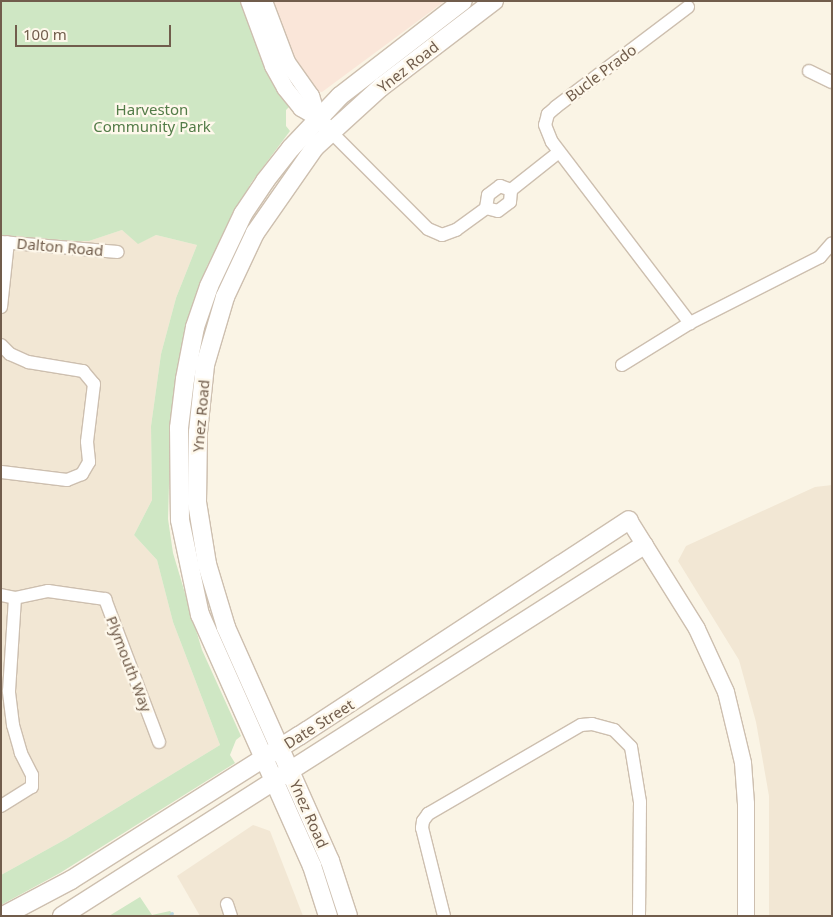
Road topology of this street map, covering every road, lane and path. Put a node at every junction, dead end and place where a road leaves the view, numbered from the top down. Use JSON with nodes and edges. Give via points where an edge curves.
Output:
{"nodes":[{"id":1,"x":249,"y":1,"type":"edge"},
{"id":2,"x":264,"y":1,"type":"edge"},
{"id":3,"x":463,"y":1,"type":"edge"},
{"id":4,"x":494,"y":1,"type":"edge"},
{"id":5,"x":689,"y":3,"type":"edge"},
{"id":6,"x":809,"y":71,"type":"dead end"},
{"id":7,"x":832,"y":82,"type":"edge"},
{"id":8,"x":318,"y":118,"type":"junction"},
{"id":9,"x":331,"y":132,"type":"junction"},
{"id":10,"x":559,"y":152,"type":"junction"},
{"id":11,"x":510,"y":190,"type":"junction"},
{"id":12,"x":486,"y":208,"type":"junction"},
{"id":13,"x":5,"y":242,"type":"edge"},
{"id":14,"x":832,"y":243,"type":"edge"},
{"id":15,"x":118,"y":252,"type":"dead end"},
{"id":16,"x":1,"y":307,"type":"edge"},
{"id":17,"x":690,"y":323,"type":"junction"},
{"id":18,"x":1,"y":345,"type":"edge"},
{"id":19,"x":622,"y":365,"type":"dead end"},
{"id":20,"x":1,"y":472,"type":"edge"},
{"id":21,"x":629,"y":520,"type":"joint"},
{"id":22,"x":644,"y":545,"type":"junction"},
{"id":23,"x":1,"y":595,"type":"edge"},
{"id":24,"x":15,"y":598,"type":"junction"},
{"id":25,"x":159,"y":742,"type":"dead end"},
{"id":26,"x":280,"y":748,"type":"junction"},
{"id":27,"x":263,"y":759,"type":"junction"},
{"id":28,"x":291,"y":772,"type":"junction"},
{"id":29,"x":274,"y":782,"type":"junction"},
{"id":30,"x":1,"y":806,"type":"edge"},
{"id":31,"x":3,"y":916,"type":"edge"},
{"id":32,"x":62,"y":916,"type":"edge"},
{"id":33,"x":328,"y":916,"type":"edge"},
{"id":34,"x":348,"y":916,"type":"edge"},
{"id":35,"x":444,"y":916,"type":"edge"},
{"id":36,"x":639,"y":916,"type":"edge"},
{"id":37,"x":746,"y":916,"type":"edge"}],
"edges":[{"from":1,"to":8,"type":"street","via":[[273,66],[285,88],[301,108]]},
{"from":2,"to":8,"type":"street","via":[[287,62],[312,96]]},
{"from":3,"to":8,"type":"main road","name":"Ynez Road","via":[[340,96]]},
{"from":4,"to":9,"type":"main road","name":"Ynez Road","via":[[382,87]]},
{"from":5,"to":10,"type":"street","name":"Bucle Prado","via":[[548,114],[546,125]]},
{"from":6,"to":7,"type":"street"},
{"from":8,"to":9,"type":"street"},
{"from":8,"to":27,"type":"main road","name":"Ynez Road","via":[[265,181],[243,214],[224,253],[196,327],[179,428],[180,520],[200,616]]},
{"from":9,"to":12,"type":"street","via":[[428,229],[442,235],[456,230]]},
{"from":9,"to":26,"type":"main road","name":"Ynez Road","via":[[286,185],[260,224],[225,298],[205,365],[198,432],[197,502],[207,564],[226,627]]},
{"from":10,"to":11,"type":"street"},
{"from":10,"to":17,"type":"street","name":"Bucle Prado"},
{"from":11,"to":12,"type":"street","via":[[500,186],[488,195]]},
{"from":11,"to":12,"type":"street","via":[[510,202],[498,211]]},
{"from":13,"to":15,"type":"street","name":"Dalton Road"},
{"from":13,"to":16,"type":"street"},
{"from":14,"to":17,"type":"street","via":[[820,257]]},
{"from":17,"to":19,"type":"street"},
{"from":18,"to":20,"type":"street","via":[[10,354],[28,362],[83,371],[94,384],[87,442],[89,462],[82,474],[67,480]]},
{"from":21,"to":22,"type":"street"},
{"from":21,"to":26,"type":"main road","name":"Date Street","via":[[406,669]]},
{"from":22,"to":28,"type":"main road","name":"Date Street"},
{"from":22,"to":37,"type":"street","via":[[697,630],[726,692],[736,729],[746,804]]},
{"from":23,"to":24,"type":"street","name":"Plymouth Way"},
{"from":24,"to":25,"type":"street","name":"Plymouth Way","via":[[48,591],[105,599]]},
{"from":24,"to":30,"type":"street","via":[[10,691],[13,725],[21,754],[32,775],[32,787]]},
{"from":26,"to":27,"type":"main road","name":"Date Street"},
{"from":26,"to":28,"type":"main road","name":"Ynez Road"},
{"from":27,"to":29,"type":"main road","name":"Ynez Road"},
{"from":27,"to":31,"type":"main road","name":"Date Street","via":[[71,880]]},
{"from":28,"to":29,"type":"main road","name":"Date Street"},
{"from":28,"to":34,"type":"main road","name":"Ynez Road","via":[[330,861]]},
{"from":29,"to":32,"type":"main road","name":"Date Street"},
{"from":29,"to":33,"type":"main road","name":"Ynez Road","via":[[312,866]]},
{"from":35,"to":36,"type":"street","via":[[422,828],[423,820],[428,814],[581,725],[592,724],[614,730],[631,747],[640,802]]}]}
